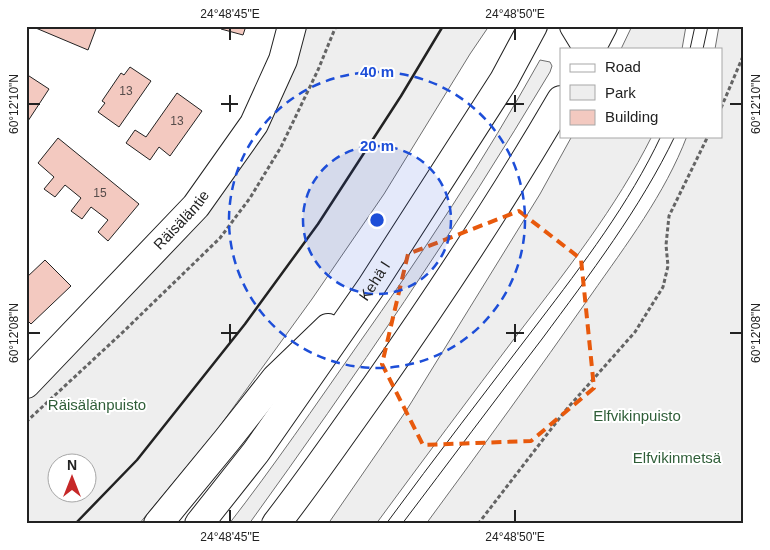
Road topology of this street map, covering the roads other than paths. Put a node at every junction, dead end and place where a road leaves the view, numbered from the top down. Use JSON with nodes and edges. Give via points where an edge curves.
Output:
{"nodes":[{"id":1,"x":292,"y":26,"type":"edge"},
{"id":2,"x":534,"y":26,"type":"edge"},
{"id":3,"x":574,"y":26,"type":"edge"},
{"id":4,"x":603,"y":26,"type":"edge"},
{"id":5,"x":589,"y":48,"type":"edge"},
{"id":6,"x":591,"y":48,"type":"edge"},
{"id":7,"x":560,"y":102,"type":"edge"},
{"id":8,"x":371,"y":287,"type":"junction"},
{"id":9,"x":26,"y":384,"type":"edge"},
{"id":10,"x":307,"y":484,"type":"junction"},
{"id":11,"x":158,"y":524,"type":"edge"},
{"id":12,"x":200,"y":524,"type":"edge"},
{"id":13,"x":276,"y":524,"type":"edge"},
{"id":14,"x":284,"y":524,"type":"edge"}],
"edges":[{"from":1,"to":9,"type":"main road","name":"Räisäläntie","via":[[283,60],[254,124],[196,206]]},
{"from":2,"to":8,"type":"main road","name":"Kehä I","via":[[499,88]]},
{"from":3,"to":5,"type":"main road"},
{"from":4,"to":6,"type":"main road"},
{"from":7,"to":10,"type":"main road","via":[[430,309]]},
{"from":8,"to":11,"type":"main road","via":[[276,378]]},
{"from":8,"to":12,"type":"main road","name":"Kehä I","via":[[256,452]]},
{"from":10,"to":13,"type":"main road"},
{"from":10,"to":14,"type":"main road"}]}
